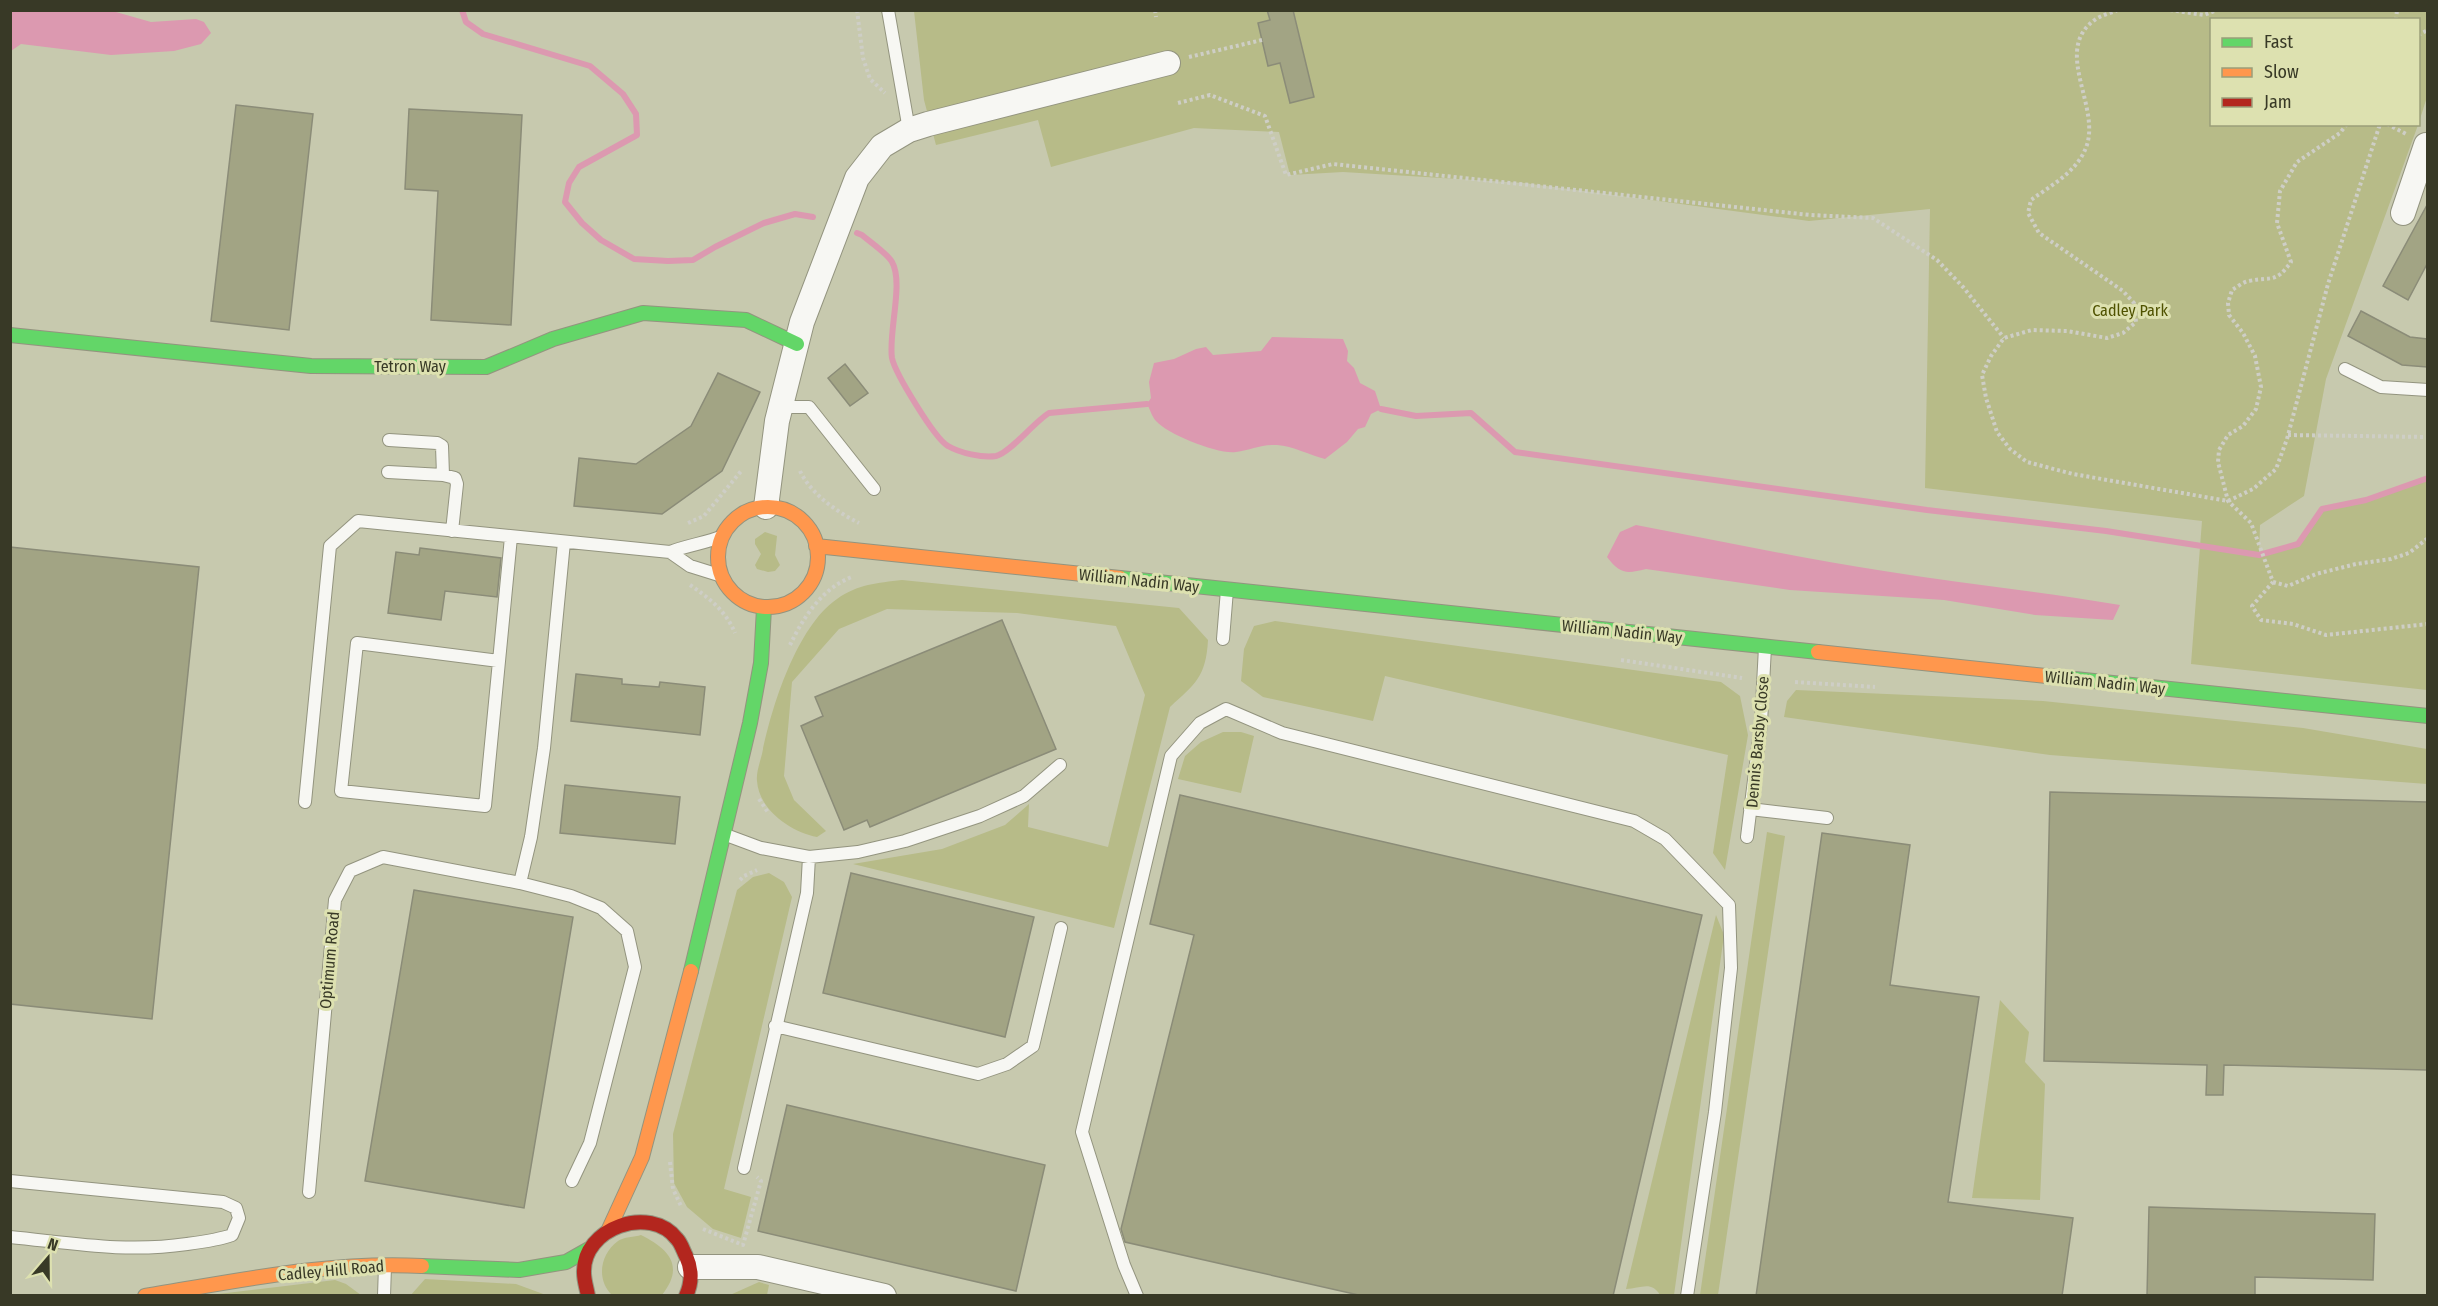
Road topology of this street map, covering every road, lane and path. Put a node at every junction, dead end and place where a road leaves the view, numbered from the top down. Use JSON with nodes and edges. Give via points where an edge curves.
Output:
{"nodes":[{"id":1,"x":857,"y":10,"type":"edge"},
{"id":2,"x":888,"y":10,"type":"edge"},
{"id":3,"x":1155,"y":10,"type":"edge"},
{"id":4,"x":2118,"y":10,"type":"edge"},
{"id":5,"x":2170,"y":10,"type":"edge"},
{"id":6,"x":2217,"y":10,"type":"edge"},
{"id":7,"x":1156,"y":17,"type":"dead end"},
{"id":8,"x":1262,"y":40,"type":"dead end"},
{"id":9,"x":1168,"y":63,"type":"joint"},
{"id":10,"x":1178,"y":103,"type":"dead end"},
{"id":11,"x":904,"y":104,"type":"junction"},
{"id":12,"x":2345,"y":126,"type":"edge"},
{"id":13,"x":2378,"y":126,"type":"edge"},
{"id":14,"x":909,"y":130,"type":"junction"},
{"id":15,"x":2426,"y":145,"type":"dead end"},
{"id":16,"x":2420,"y":185,"type":"edge"},
{"id":17,"x":2403,"y":213,"type":"dead end"},
{"id":18,"x":10,"y":335,"type":"edge"},
{"id":19,"x":2004,"y":339,"type":"junction"},
{"id":20,"x":797,"y":345,"type":"junction"},
{"id":21,"x":2345,"y":369,"type":"dead end"},
{"id":22,"x":2427,"y":390,"type":"edge"},
{"id":23,"x":781,"y":407,"type":"junction"},
{"id":24,"x":2288,"y":435,"type":"junction"},
{"id":25,"x":2427,"y":437,"type":"edge"},
{"id":26,"x":389,"y":440,"type":"dead end"},
{"id":27,"x":742,"y":470,"type":"dead end"},
{"id":28,"x":800,"y":471,"type":"dead end"},
{"id":29,"x":388,"y":472,"type":"dead end"},
{"id":30,"x":443,"y":475,"type":"junction"},
{"id":31,"x":874,"y":489,"type":"dead end"},
{"id":32,"x":2228,"y":501,"type":"junction"},
{"id":33,"x":766,"y":507,"type":"junction"},
{"id":34,"x":688,"y":523,"type":"dead end"},
{"id":35,"x":860,"y":523,"type":"dead end"},
{"id":36,"x":452,"y":531,"type":"junction"},
{"id":37,"x":723,"y":536,"type":"junction"},
{"id":38,"x":511,"y":537,"type":"junction"},
{"id":39,"x":2427,"y":538,"type":"edge"},
{"id":40,"x":564,"y":542,"type":"junction"},
{"id":41,"x":816,"y":546,"type":"junction"},
{"id":42,"x":670,"y":552,"type":"junction"},
{"id":43,"x":722,"y":576,"type":"junction"},
{"id":44,"x":856,"y":576,"type":"dead end"},
{"id":45,"x":684,"y":581,"type":"dead end"},
{"id":46,"x":2273,"y":582,"type":"junction"},
{"id":47,"x":1227,"y":589,"type":"junction"},
{"id":48,"x":764,"y":608,"type":"junction"},
{"id":49,"x":2427,"y":624,"type":"edge"},
{"id":50,"x":737,"y":638,"type":"dead end"},
{"id":51,"x":1223,"y":639,"type":"dead end"},
{"id":52,"x":1765,"y":646,"type":"junction"},
{"id":53,"x":788,"y":648,"type":"dead end"},
{"id":54,"x":499,"y":661,"type":"junction"},
{"id":55,"x":2427,"y":716,"type":"edge"},
{"id":56,"x":1060,"y":765,"type":"dead end"},
{"id":57,"x":757,"y":795,"type":"dead end"},
{"id":58,"x":305,"y":802,"type":"dead end"},
{"id":59,"x":1750,"y":809,"type":"junction"},
{"id":60,"x":769,"y":814,"type":"dead end"},
{"id":61,"x":1827,"y":818,"type":"dead end"},
{"id":62,"x":725,"y":834,"type":"junction"},
{"id":63,"x":1747,"y":837,"type":"dead end"},
{"id":64,"x":809,"y":857,"type":"junction"},
{"id":65,"x":757,"y":870,"type":"dead end"},
{"id":66,"x":520,"y":883,"type":"junction"},
{"id":67,"x":734,"y":888,"type":"dead end"},
{"id":68,"x":1060,"y":928,"type":"dead end"},
{"id":69,"x":775,"y":1026,"type":"junction"},
{"id":70,"x":642,"y":1157,"type":"junction"},
{"id":71,"x":670,"y":1160,"type":"dead end"},
{"id":72,"x":744,"y":1168,"type":"joint"},
{"id":73,"x":646,"y":1176,"type":"dead end"},
{"id":74,"x":10,"y":1180,"type":"edge"},
{"id":75,"x":572,"y":1181,"type":"dead end"},
{"id":76,"x":309,"y":1192,"type":"dead end"},
{"id":77,"x":683,"y":1210,"type":"dead end"},
{"id":78,"x":656,"y":1212,"type":"dead end"},
{"id":79,"x":663,"y":1227,"type":"junction"},
{"id":80,"x":700,"y":1228,"type":"dead end"},
{"id":81,"x":609,"y":1229,"type":"junction"},
{"id":82,"x":10,"y":1237,"type":"edge"},
{"id":83,"x":589,"y":1249,"type":"junction"},
{"id":84,"x":385,"y":1264,"type":"junction"},
{"id":85,"x":690,"y":1267,"type":"junction"},
{"id":86,"x":519,"y":1270,"type":"junction"},
{"id":87,"x":539,"y":1278,"type":"dead end"},
{"id":88,"x":145,"y":1296,"type":"edge"},
{"id":89,"x":384,"y":1296,"type":"edge"},
{"id":90,"x":588,"y":1296,"type":"edge"},
{"id":91,"x":686,"y":1296,"type":"edge"},
{"id":92,"x":884,"y":1296,"type":"edge"},
{"id":93,"x":1137,"y":1296,"type":"edge"},
{"id":94,"x":1687,"y":1296,"type":"edge"}],
"edges":[{"from":1,"to":11,"type":"path","via":[[870,79]]},
{"from":2,"to":11,"type":"lane"},
{"from":3,"to":7,"type":"path"},
{"from":4,"to":19,"type":"path","via":[[2096,19],[2080,37],[2075,63],[2090,128],[2085,150],[2072,169],[2031,200],[2028,213],[2039,233],[2123,291],[2134,303],[2136,322],[2123,333],[2107,338],[2032,330]]},
{"from":5,"to":6,"type":"path","via":[[2204,15]]},
{"from":8,"to":9,"type":"path"},
{"from":9,"to":14,"type":"street"},
{"from":10,"to":19,"type":"path","via":[[1210,95],[1265,116],[1286,175],[1333,165],[1810,215],[1873,218],[1937,260]]},
{"from":11,"to":14,"type":"lane"},
{"from":12,"to":32,"type":"path","via":[[2297,162],[2280,191],[2277,223],[2291,262],[2282,275],[2248,281],[2232,290],[2229,315],[2255,356],[2261,387],[2256,409],[2243,426],[2228,435],[2219,450],[2218,462]]},
{"from":13,"to":24,"type":"path","via":[[2328,284]]},
{"from":14,"to":20,"type":"street","via":[[882,146],[857,178],[802,322]]},
{"from":15,"to":16,"type":"street"},
{"from":16,"to":17,"type":"street"},
{"from":18,"to":20,"type":"main road","name":"Tetron Way","via":[[311,366],[486,367],[553,339],[643,313],[746,320]]},
{"from":19,"to":32,"type":"path","via":[[1982,375],[1986,398],[1998,432],[2010,449],[2027,462],[2113,482]]},
{"from":20,"to":23,"type":"street"},
{"from":21,"to":22,"type":"lane","via":[[2381,387]]},
{"from":23,"to":31,"type":"lane","via":[[809,407]]},
{"from":23,"to":33,"type":"street"},
{"from":24,"to":25,"type":"path"},
{"from":24,"to":32,"type":"path","via":[[2276,469],[2253,489]]},
{"from":26,"to":30,"type":"lane","via":[[437,442],[442,446]]},
{"from":27,"to":34,"type":"path","via":[[705,516]]},
{"from":28,"to":35,"type":"path","via":[[823,500]]},
{"from":29,"to":30,"type":"lane"},
{"from":30,"to":36,"type":"lane","via":[[455,478],[457,484]]},
{"from":32,"to":46,"type":"path","via":[[2251,523]]},
{"from":33,"to":37,"type":"main road","via":[[749,510],[734,520]]},
{"from":33,"to":41,"type":"main road","via":[[783,509],[798,517],[810,530]]},
{"from":36,"to":38,"type":"lane"},
{"from":36,"to":58,"type":"lane","via":[[358,521],[330,546]]},
{"from":37,"to":42,"type":"lane"},
{"from":37,"to":43,"type":"main road","via":[[718,560]]},
{"from":38,"to":40,"type":"lane"},
{"from":38,"to":54,"type":"lane"},
{"from":39,"to":46,"type":"path","via":[[2409,554],[2391,560],[2316,574],[2288,586]]},
{"from":40,"to":42,"type":"lane"},
{"from":40,"to":66,"type":"lane","via":[[544,747]]},
{"from":41,"to":47,"type":"main road","name":"William Nadin Way"},
{"from":41,"to":48,"type":"main road","via":[[817,563],[807,591],[784,606]]},
{"from":42,"to":43,"type":"lane","via":[[690,566]]},
{"from":43,"to":48,"type":"main road","via":[[731,590]]},
{"from":44,"to":53,"type":"path","via":[[825,595],[803,618]]},
{"from":45,"to":50,"type":"path","via":[[709,597],[730,620]]},
{"from":46,"to":49,"type":"path","via":[[2252,606],[2261,620],[2293,624],[2326,635]]},
{"from":47,"to":51,"type":"lane"},
{"from":47,"to":52,"type":"main road","name":"William Nadin Way"},
{"from":48,"to":62,"type":"main road","via":[[761,663]]},
{"from":52,"to":55,"type":"main road","name":"William Nadin Way"},
{"from":52,"to":59,"type":"lane","name":"Dennis Barsby Close","via":[[1761,723]]},
{"from":54,"to":54,"type":"lane","via":[[485,806],[341,791],[357,643]]},
{"from":56,"to":64,"type":"lane","via":[[1024,796],[942,830],[858,852]]},
{"from":57,"to":60,"type":"path"},
{"from":59,"to":61,"type":"lane"},
{"from":59,"to":63,"type":"lane","name":"Dennis Barsby Close"},
{"from":62,"to":64,"type":"lane","via":[[761,848]]},
{"from":62,"to":70,"type":"main road"},
{"from":64,"to":69,"type":"lane","via":[[807,893]]},
{"from":65,"to":67,"type":"path","via":[[744,876]]},
{"from":66,"to":75,"type":"lane","name":"Optimum Road","via":[[602,908],[627,932],[635,967],[590,1143]]},
{"from":66,"to":76,"type":"lane","name":"Optimum Road","via":[[383,857],[350,871],[335,900]]},
{"from":68,"to":69,"type":"lane","via":[[1033,1046],[1007,1064],[978,1074]]},
{"from":69,"to":72,"type":"lane"},
{"from":70,"to":73,"type":"main road"},
{"from":70,"to":81,"type":"main road"},
{"from":71,"to":77,"type":"path","via":[[673,1189]]},
{"from":72,"to":80,"type":"path","via":[[761,1181],[743,1245]]},
{"from":74,"to":82,"type":"lane","via":[[223,1202],[236,1208],[239,1218],[232,1235],[221,1239],[156,1248],[118,1249]]},
{"from":78,"to":79,"type":"main road"},
{"from":79,"to":81,"type":"main road","via":[[633,1221]]},
{"from":79,"to":85,"type":"main road","via":[[677,1238]]},
{"from":81,"to":83,"type":"main road","name":"Cadley Hill Road"},
{"from":83,"to":86,"type":"main road","name":"Cadley Hill Road","via":[[566,1262]]},
{"from":83,"to":90,"type":"main road","via":[[584,1271]]},
{"from":84,"to":86,"type":"main road","name":"Cadley Hill Road"},
{"from":84,"to":88,"type":"main road","name":"Cadley Hill Road","via":[[324,1267]]},
{"from":84,"to":89,"type":"lane"},
{"from":85,"to":91,"type":"main road"},
{"from":85,"to":92,"type":"street","via":[[758,1267]]},
{"from":86,"to":87,"type":"main road","name":"Cadley Hill Road"},
{"from":93,"to":94,"type":"lane","via":[[1082,1132],[1171,756],[1200,723],[1226,709],[1282,733],[1634,820],[1665,839],[1729,905],[1729,990]]}]}
